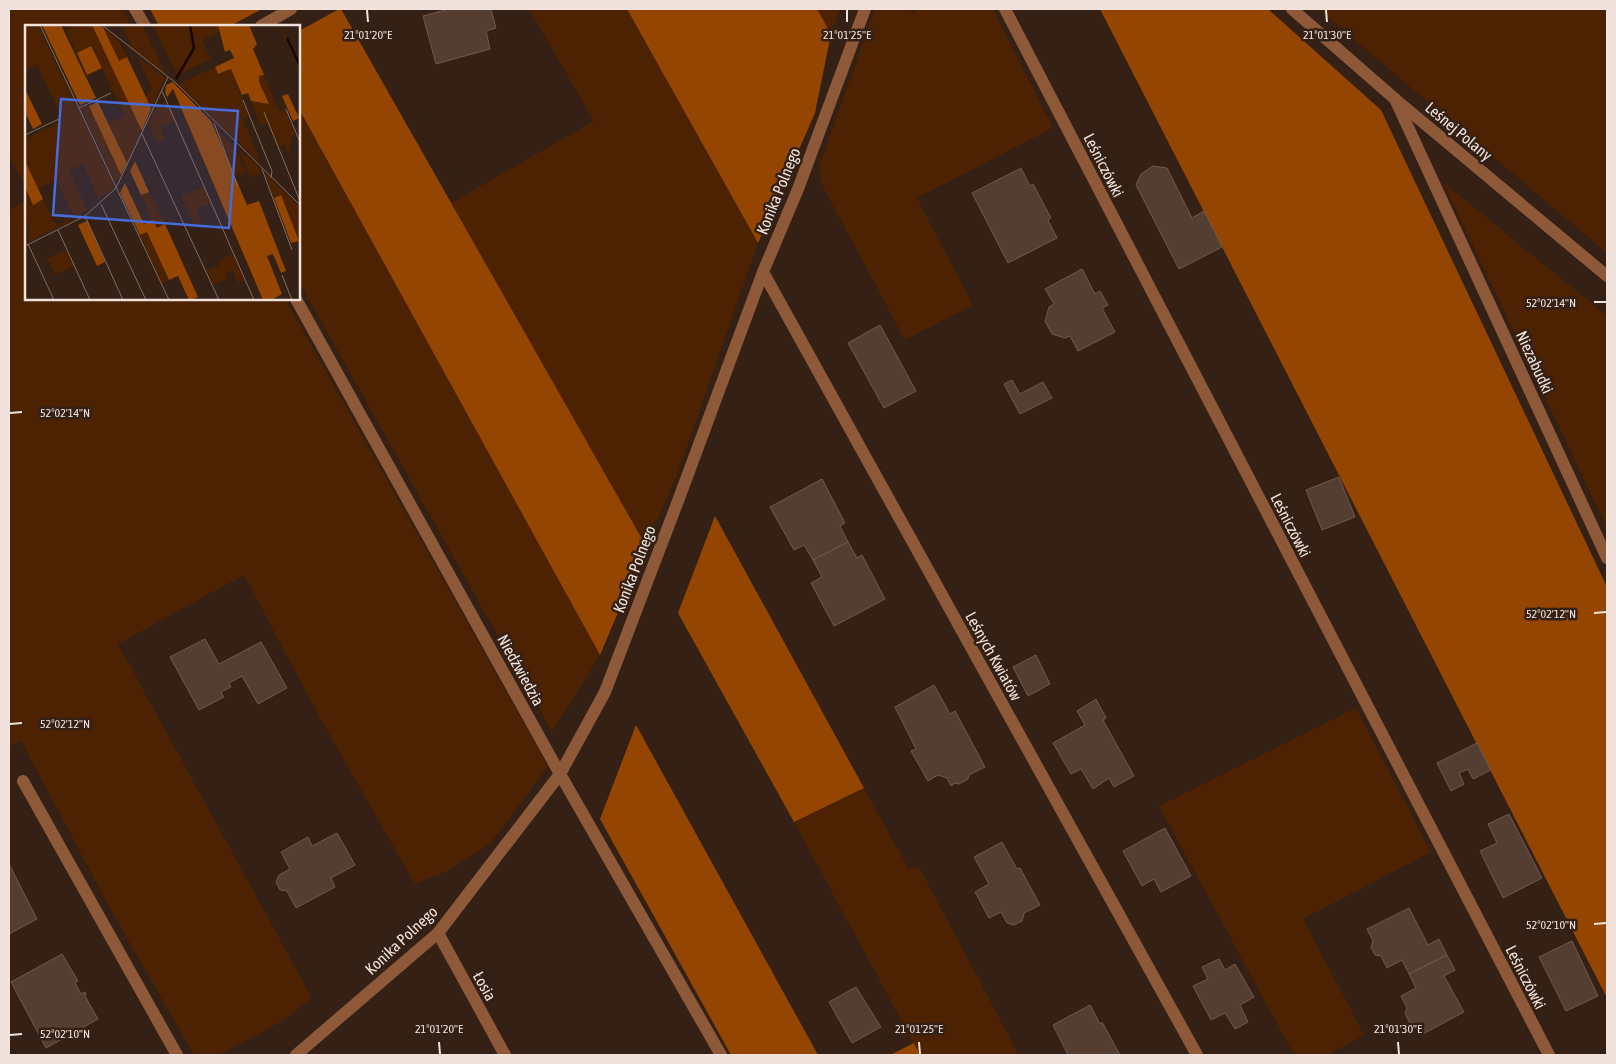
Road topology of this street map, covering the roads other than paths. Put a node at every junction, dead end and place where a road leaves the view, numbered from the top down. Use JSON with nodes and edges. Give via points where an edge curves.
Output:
{"nodes":[{"id":1,"x":135,"y":9,"type":"edge"},
{"id":2,"x":292,"y":9,"type":"edge"},
{"id":3,"x":865,"y":9,"type":"edge"},
{"id":4,"x":1005,"y":9,"type":"edge"},
{"id":5,"x":1292,"y":9,"type":"edge"},
{"id":6,"x":144,"y":25,"type":"edge"},
{"id":7,"x":263,"y":25,"type":"edge"},
{"id":8,"x":1395,"y":99,"type":"junction"},
{"id":9,"x":763,"y":272,"type":"junction"},
{"id":10,"x":1607,"y":276,"type":"edge"},
{"id":11,"x":297,"y":300,"type":"edge"},
{"id":12,"x":1607,"y":558,"type":"edge"},
{"id":13,"x":560,"y":774,"type":"junction"},
{"id":14,"x":23,"y":781,"type":"dead end"},
{"id":15,"x":438,"y":933,"type":"junction"},
{"id":16,"x":177,"y":1055,"type":"edge"},
{"id":17,"x":298,"y":1055,"type":"edge"},
{"id":18,"x":505,"y":1055,"type":"edge"},
{"id":19,"x":722,"y":1055,"type":"edge"},
{"id":20,"x":1197,"y":1055,"type":"edge"},
{"id":21,"x":1549,"y":1055,"type":"edge"}],
"edges":[{"from":1,"to":6,"type":"street"},
{"from":2,"to":7,"type":"street"},
{"from":3,"to":9,"type":"street","name":"Konika Polnego","via":[[798,189]]},
{"from":4,"to":21,"type":"street","name":"Leśniczówki"},
{"from":5,"to":8,"type":"street","name":"Leśnej Polany"},
{"from":8,"to":10,"type":"street","name":"Leśnej Polany"},
{"from":8,"to":12,"type":"street","name":"Niezabudki"},
{"from":9,"to":13,"type":"street","name":"Konika Polnego","via":[[605,692]]},
{"from":9,"to":20,"type":"street","name":"Leśnych Kwiatów"},
{"from":11,"to":13,"type":"street","name":"Niedźwiedzia"},
{"from":13,"to":15,"type":"street","name":"Konika Polnego"},
{"from":13,"to":19,"type":"street","name":"Niedźwiedzia"},
{"from":14,"to":16,"type":"street"},
{"from":15,"to":17,"type":"street","name":"Konika Polnego"},
{"from":15,"to":18,"type":"street","name":"Łosia"}]}
